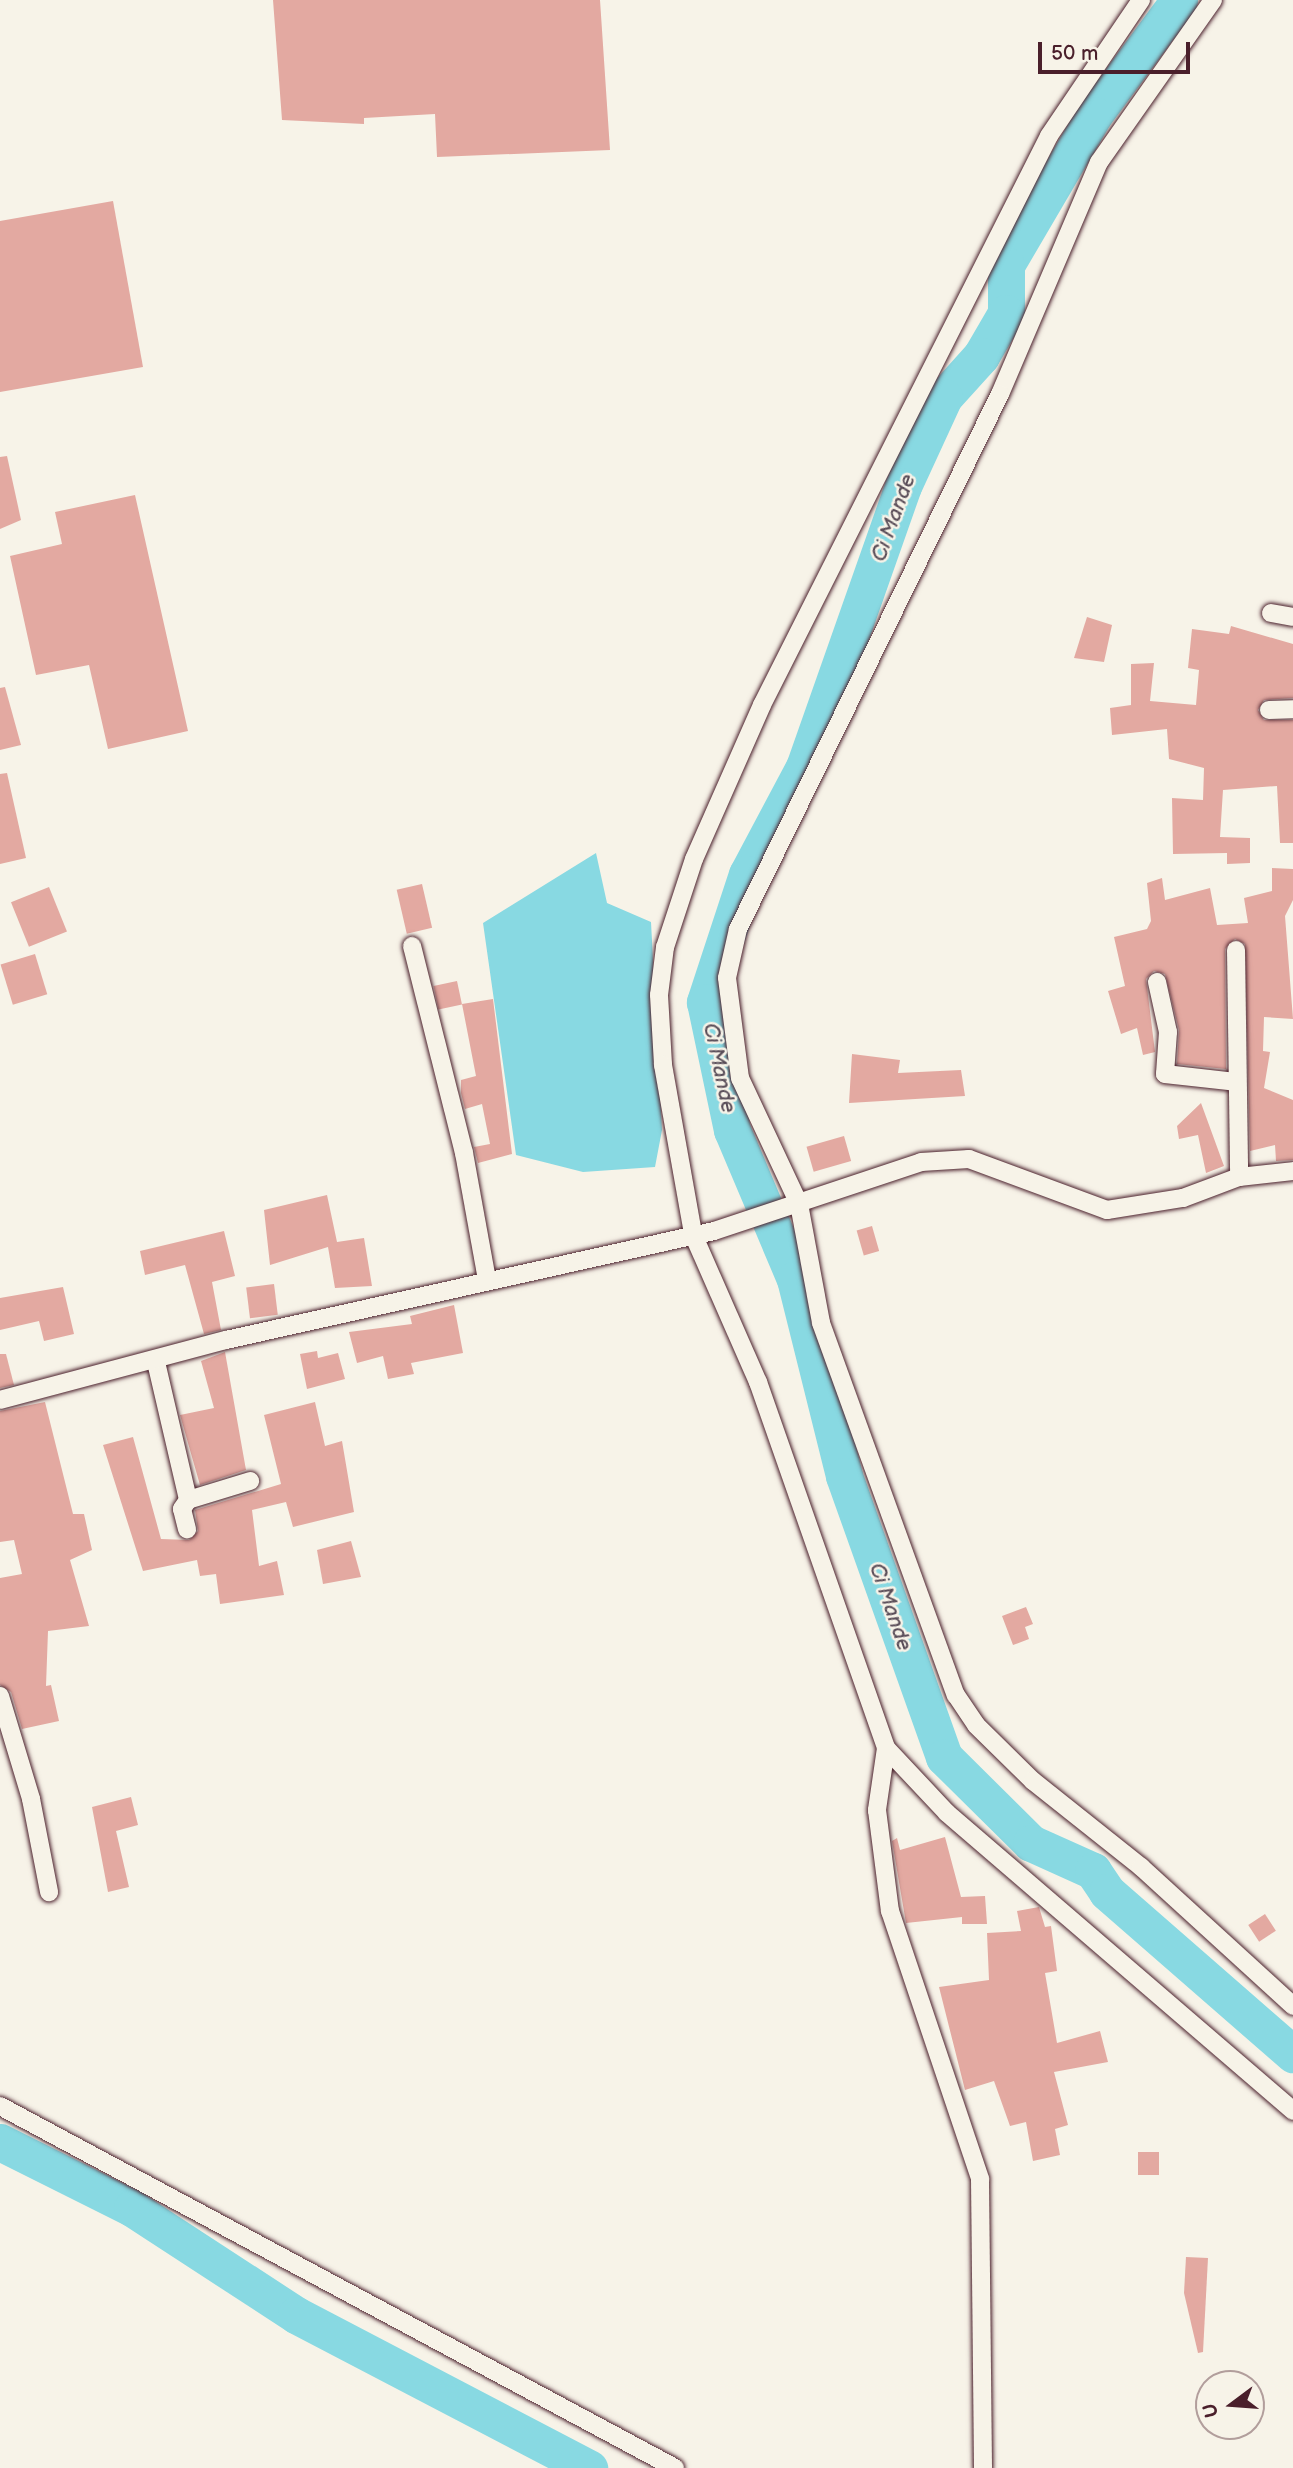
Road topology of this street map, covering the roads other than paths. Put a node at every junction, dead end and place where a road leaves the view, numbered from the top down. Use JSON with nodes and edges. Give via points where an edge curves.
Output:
{"nodes":[{"id":1,"x":1141,"y":0,"type":"edge"},
{"id":2,"x":1213,"y":0,"type":"edge"},
{"id":3,"x":1271,"y":613,"type":"dead end"},
{"id":4,"x":1293,"y":617,"type":"edge"},
{"id":5,"x":1293,"y":709,"type":"edge"},
{"id":6,"x":1269,"y":710,"type":"dead end"},
{"id":7,"x":412,"y":946,"type":"dead end"},
{"id":8,"x":1236,"y":950,"type":"dead end"},
{"id":9,"x":1157,"y":982,"type":"dead end"},
{"id":10,"x":1236,"y":1082,"type":"junction"},
{"id":11,"x":1293,"y":1171,"type":"edge"},
{"id":12,"x":1240,"y":1177,"type":"junction"},
{"id":13,"x":795,"y":1206,"type":"junction"},
{"id":14,"x":693,"y":1234,"type":"junction"},
{"id":15,"x":487,"y":1279,"type":"junction"},
{"id":16,"x":156,"y":1362,"type":"junction"},
{"id":17,"x":0,"y":1400,"type":"edge"},
{"id":18,"x":250,"y":1481,"type":"dead end"},
{"id":19,"x":188,"y":1500,"type":"junction"},
{"id":20,"x":187,"y":1529,"type":"dead end"},
{"id":21,"x":0,"y":1696,"type":"edge"},
{"id":22,"x":886,"y":1748,"type":"junction"},
{"id":23,"x":49,"y":1892,"type":"dead end"},
{"id":24,"x":1293,"y":2006,"type":"edge"},
{"id":25,"x":0,"y":2106,"type":"edge"},
{"id":26,"x":1293,"y":2111,"type":"edge"},
{"id":27,"x":675,"y":2468,"type":"edge"},
{"id":28,"x":983,"y":2468,"type":"edge"}],
"edges":[{"from":1,"to":14,"type":"street","via":[[1049,136],[762,705],[694,859],[665,947],[659,995],[663,1065]]},
{"from":2,"to":13,"type":"street","via":[[1099,162],[1000,394],[737,929],[727,978],[740,1078]]},
{"from":3,"to":4,"type":"street"},
{"from":5,"to":6,"type":"street"},
{"from":7,"to":15,"type":"street","via":[[464,1153]]},
{"from":8,"to":10,"type":"street"},
{"from":9,"to":10,"type":"street","via":[[1168,1032],[1166,1074]]},
{"from":10,"to":12,"type":"street"},
{"from":11,"to":12,"type":"street"},
{"from":12,"to":13,"type":"street","via":[[1183,1198],[1107,1210],[969,1158],[937,1159]]},
{"from":13,"to":14,"type":"street"},
{"from":13,"to":24,"type":"street","via":[[821,1323],[956,1695],[976,1725],[1034,1781],[1141,1867]]},
{"from":14,"to":15,"type":"street"},
{"from":14,"to":22,"type":"street","via":[[758,1382]]},
{"from":15,"to":16,"type":"street"},
{"from":16,"to":17,"type":"street"},
{"from":16,"to":19,"type":"street"},
{"from":18,"to":19,"type":"street"},
{"from":19,"to":20,"type":"street","via":[[182,1509]]},
{"from":21,"to":23,"type":"street","via":[[31,1799]]},
{"from":22,"to":26,"type":"street","via":[[947,1813]]},
{"from":22,"to":28,"type":"street","via":[[877,1810],[890,1911],[980,2179]]},
{"from":25,"to":27,"type":"street"}]}
